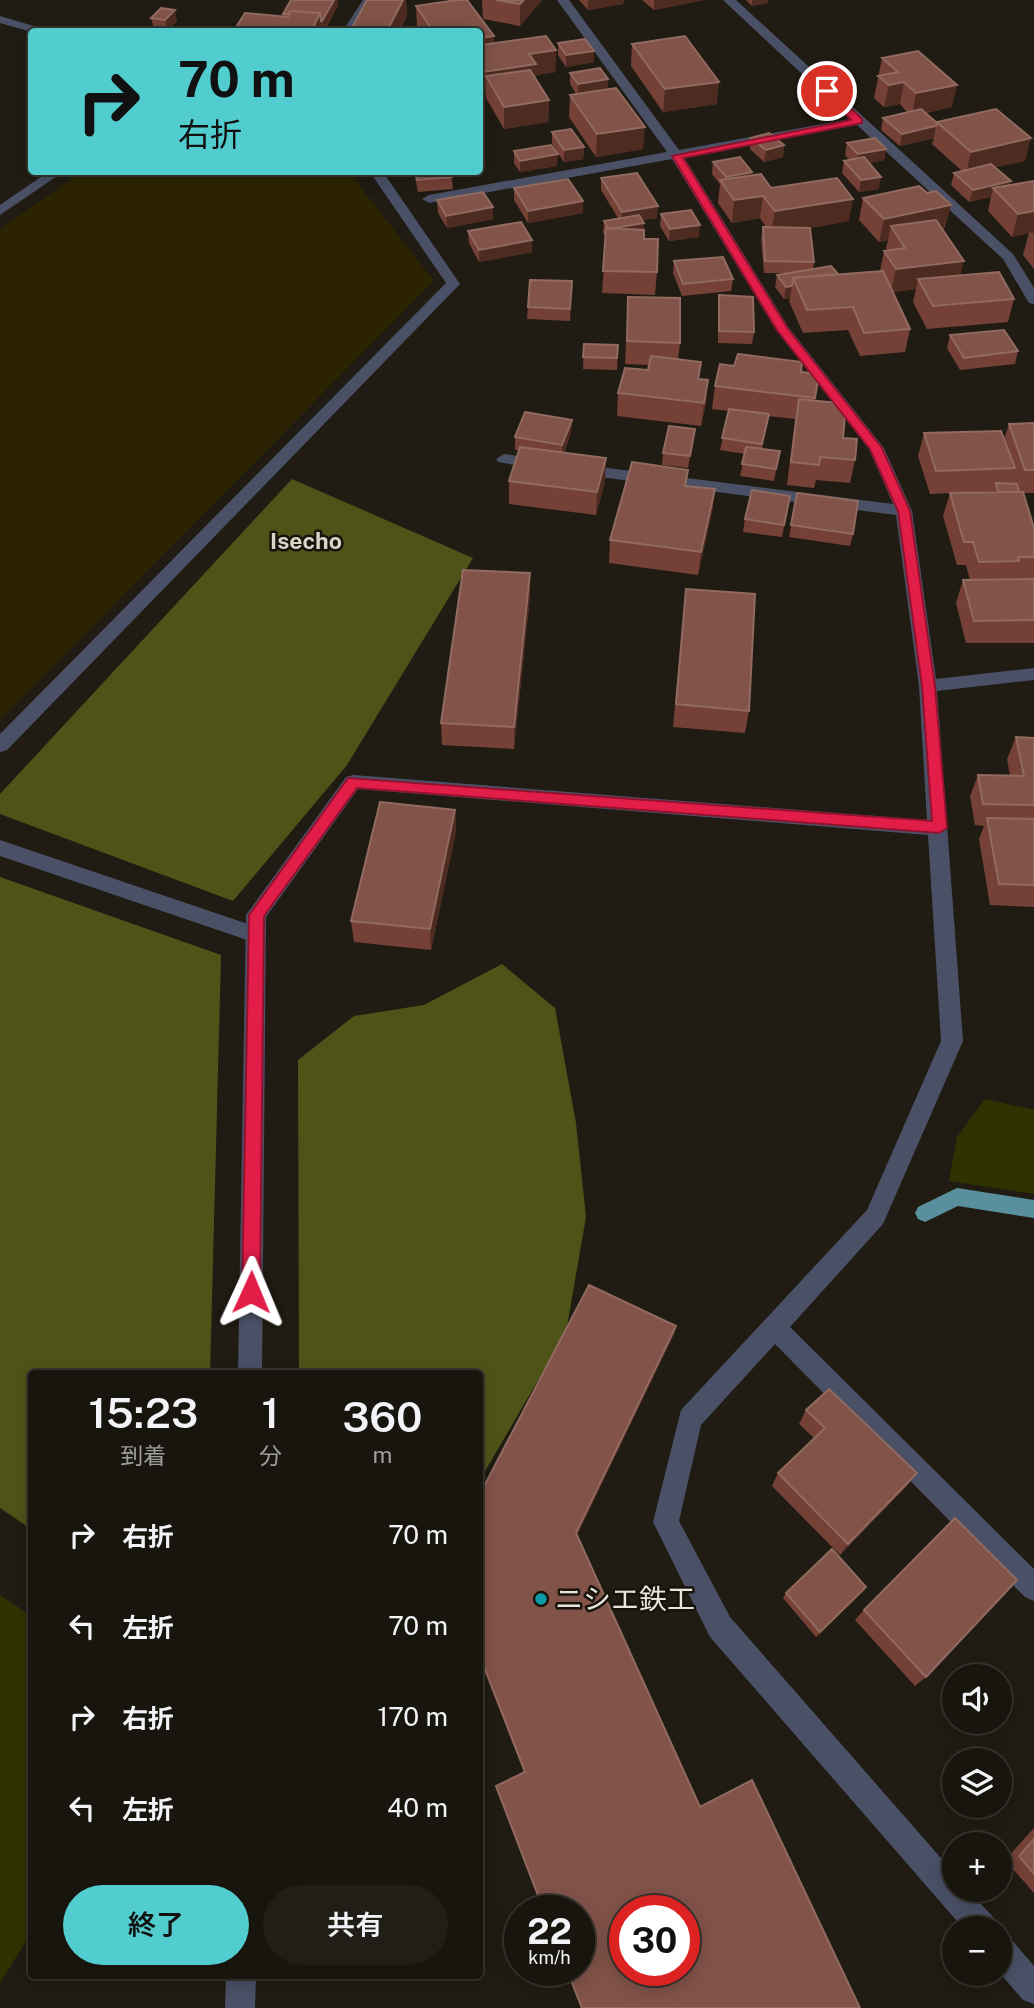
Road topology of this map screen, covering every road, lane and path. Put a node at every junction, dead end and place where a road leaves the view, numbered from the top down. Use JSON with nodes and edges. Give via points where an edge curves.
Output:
{"nodes":[{"id":1,"x":369,"y":0,"type":"edge"},
{"id":2,"x":563,"y":0,"type":"edge"},
{"id":3,"x":729,"y":0,"type":"edge"},
{"id":4,"x":0,"y":19,"type":"edge"},
{"id":5,"x":30,"y":28,"type":"edge"},
{"id":6,"x":351,"y":28,"type":"edge"},
{"id":7,"x":858,"y":121,"type":"junction"},
{"id":8,"x":677,"y":156,"type":"junction"},
{"id":9,"x":52,"y":175,"type":"edge"},
{"id":10,"x":379,"y":175,"type":"edge"},
{"id":11,"x":429,"y":200,"type":"dead end"},
{"id":12,"x":0,"y":211,"type":"edge"},
{"id":13,"x":1034,"y":300,"type":"edge"},
{"id":14,"x":504,"y":459,"type":"dead end"},
{"id":15,"x":904,"y":511,"type":"junction"},
{"id":16,"x":1034,"y":674,"type":"edge"},
{"id":17,"x":929,"y":686,"type":"junction"},
{"id":18,"x":0,"y":745,"type":"edge"},
{"id":19,"x":939,"y":828,"type":"junction"},
{"id":20,"x":0,"y":848,"type":"edge"},
{"id":21,"x":256,"y":935,"type":"junction"},
{"id":22,"x":774,"y":1327,"type":"junction"},
{"id":23,"x":250,"y":1370,"type":"edge"},
{"id":24,"x":1034,"y":1588,"type":"edge"},
{"id":25,"x":972,"y":1916,"type":"edge"},
{"id":26,"x":1012,"y":1964,"type":"edge"},
{"id":27,"x":241,"y":1979,"type":"edge"},
{"id":28,"x":1034,"y":1989,"type":"edge"},
{"id":29,"x":240,"y":2008,"type":"edge"}],
"edges":[{"from":1,"to":6,"type":"street"},
{"from":2,"to":8,"type":"street"},
{"from":3,"to":7,"type":"street"},
{"from":4,"to":5,"type":"street"},
{"from":7,"to":8,"type":"street"},
{"from":7,"to":13,"type":"street","via":[[1008,257]]},
{"from":8,"to":11,"type":"street"},
{"from":8,"to":15,"type":"street","via":[[783,330],[876,448]]},
{"from":9,"to":12,"type":"street"},
{"from":10,"to":18,"type":"street","via":[[453,284]]},
{"from":14,"to":15,"type":"street"},
{"from":15,"to":17,"type":"street"},
{"from":16,"to":17,"type":"street"},
{"from":17,"to":19,"type":"street"},
{"from":19,"to":21,"type":"street","via":[[353,782],[256,915]]},
{"from":19,"to":22,"type":"street","via":[[952,1041],[875,1217]]},
{"from":20,"to":21,"type":"street"},
{"from":21,"to":23,"type":"street"},
{"from":22,"to":24,"type":"street"},
{"from":22,"to":25,"type":"street","via":[[690,1419],[666,1522],[720,1626]]},
{"from":26,"to":28,"type":"street"},
{"from":27,"to":29,"type":"street"}]}
